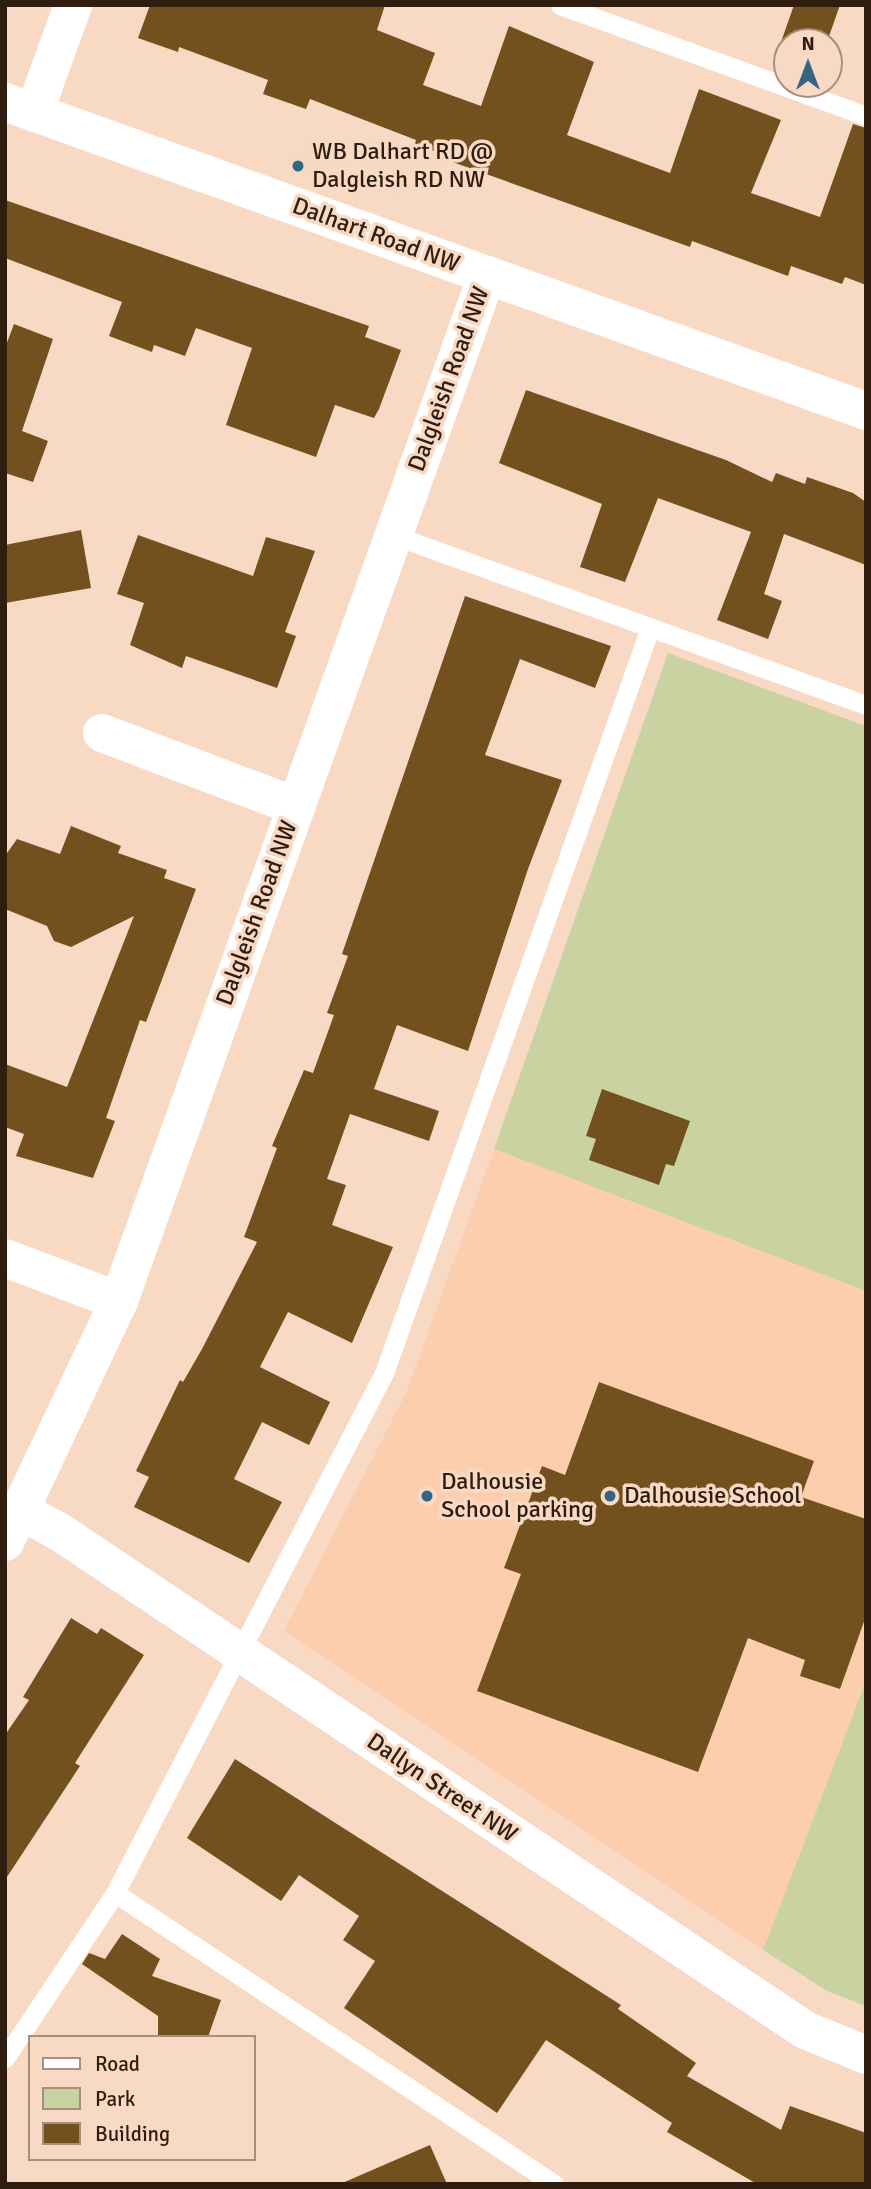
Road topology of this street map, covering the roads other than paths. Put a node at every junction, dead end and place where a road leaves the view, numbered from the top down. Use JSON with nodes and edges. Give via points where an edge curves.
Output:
{"nodes":[{"id":1,"x":73,"y":5,"type":"edge"},
{"id":2,"x":560,"y":5,"type":"edge"},
{"id":3,"x":20,"y":107,"type":"edge"},
{"id":4,"x":866,"y":116,"type":"edge"},
{"id":5,"x":487,"y":275,"type":"junction"},
{"id":6,"x":866,"y":411,"type":"edge"},
{"id":7,"x":393,"y":535,"type":"junction"},
{"id":8,"x":650,"y":628,"type":"junction"},
{"id":9,"x":866,"y":705,"type":"edge"},
{"id":10,"x":102,"y":733,"type":"dead end"},
{"id":11,"x":295,"y":806,"type":"junction"},
{"id":12,"x":5,"y":1258,"type":"edge"},
{"id":13,"x":119,"y":1301,"type":"junction"},
{"id":14,"x":13,"y":1527,"type":"edge"},
{"id":15,"x":238,"y":1652,"type":"junction"},
{"id":16,"x":115,"y":1893,"type":"junction"},
{"id":17,"x":866,"y":2055,"type":"edge"},
{"id":18,"x":5,"y":2057,"type":"edge"},
{"id":19,"x":554,"y":2184,"type":"edge"}],
"edges":[{"from":1,"to":3,"type":"street"},
{"from":2,"to":4,"type":"lane"},
{"from":3,"to":5,"type":"street","name":"Dalhart Road NW"},
{"from":5,"to":6,"type":"street","name":"Dalhart Road NW"},
{"from":5,"to":7,"type":"street","name":"Dalgleish Road NW"},
{"from":7,"to":8,"type":"lane"},
{"from":7,"to":11,"type":"street","name":"Dalgleish Road NW"},
{"from":8,"to":9,"type":"lane"},
{"from":8,"to":15,"type":"lane","via":[[384,1373]]},
{"from":10,"to":11,"type":"street"},
{"from":11,"to":13,"type":"street","name":"Dalgleish Road NW"},
{"from":12,"to":13,"type":"street"},
{"from":13,"to":14,"type":"street","name":"Dalgleish Road NW"},
{"from":14,"to":15,"type":"street","name":"Dallyn Street NW","via":[[58,1531]]},
{"from":15,"to":16,"type":"lane"},
{"from":15,"to":17,"type":"street","name":"Dallyn Street NW","via":[[805,2030]]},
{"from":16,"to":18,"type":"lane"},
{"from":16,"to":19,"type":"lane"}]}
